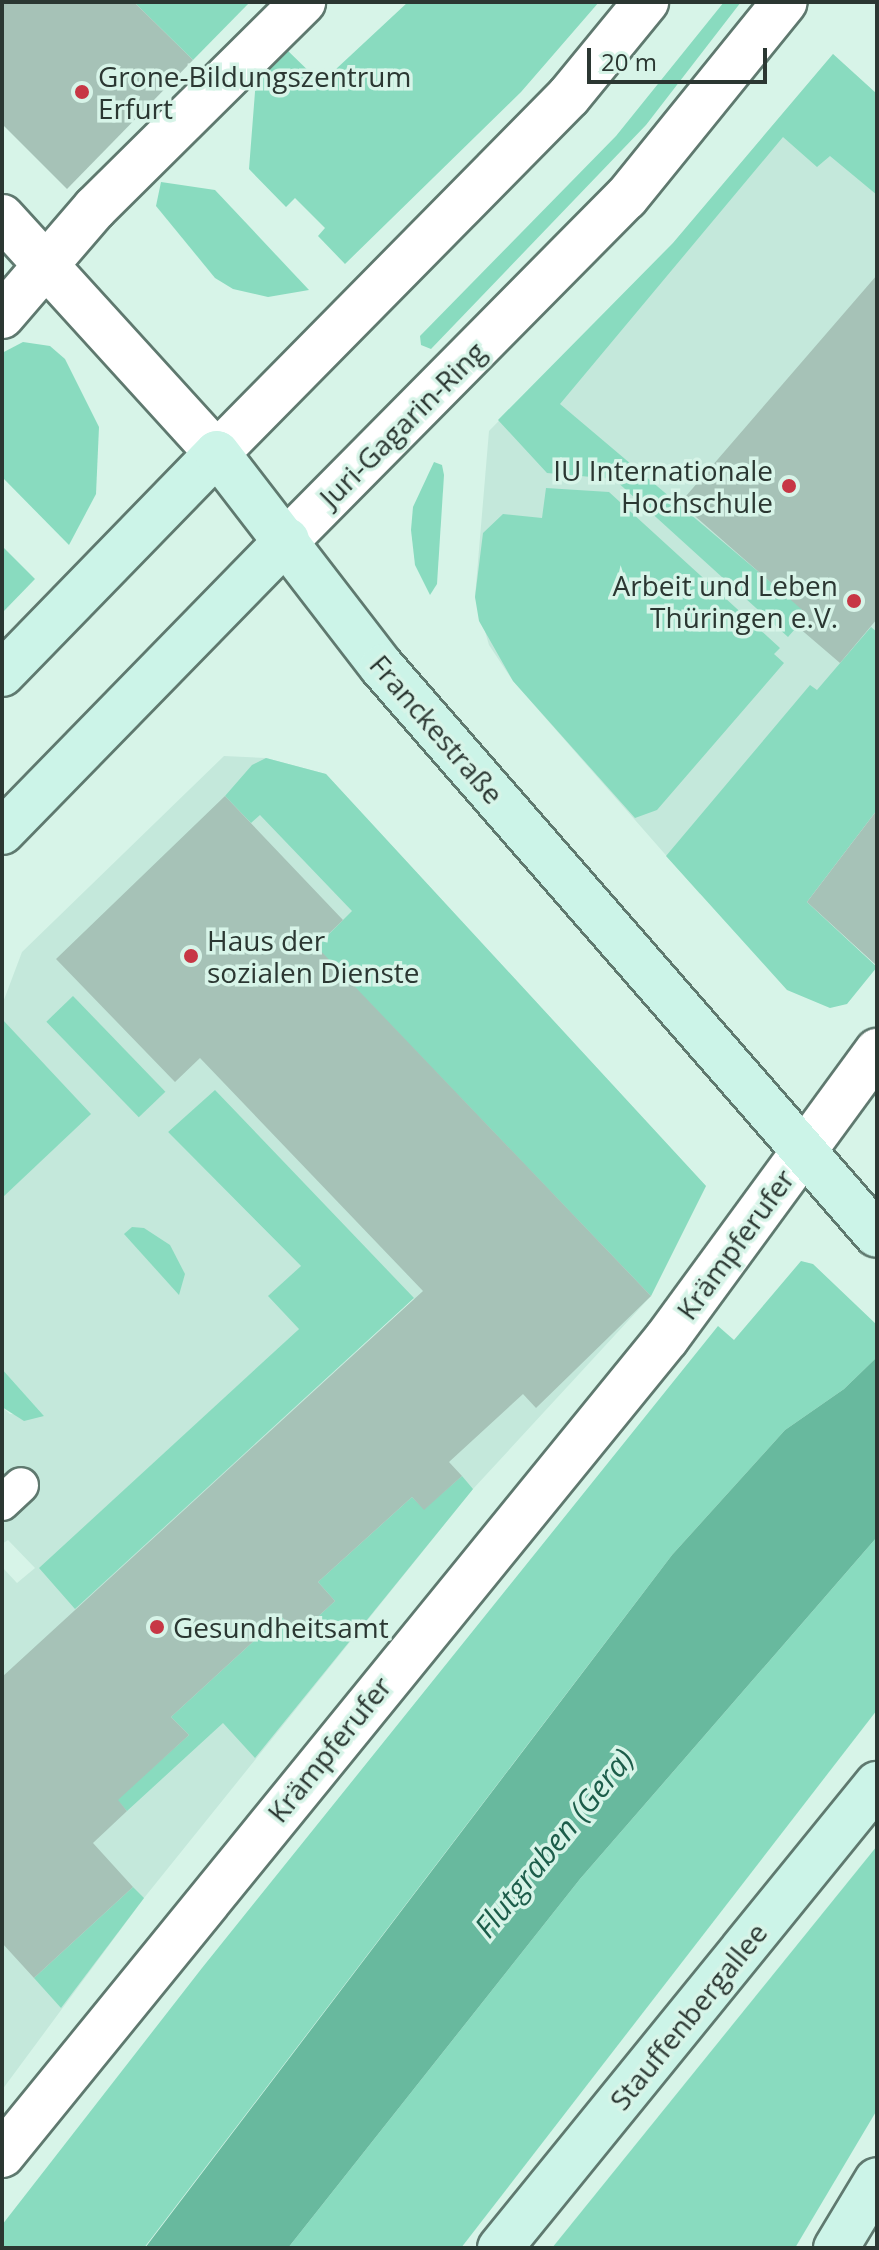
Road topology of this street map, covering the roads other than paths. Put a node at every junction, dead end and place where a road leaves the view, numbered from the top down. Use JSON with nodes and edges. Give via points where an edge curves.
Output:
{"nodes":[{"id":1,"x":303,"y":2,"type":"edge"},
{"id":2,"x":646,"y":2,"type":"edge"},
{"id":3,"x":785,"y":2,"type":"edge"},
{"id":4,"x":2,"y":217,"type":"edge"},
{"id":5,"x":47,"y":265,"type":"junction"},
{"id":6,"x":2,"y":316,"type":"edge"},
{"id":7,"x":217,"y":453,"type":"junction"},
{"id":8,"x":287,"y":540,"type":"junction"},
{"id":9,"x":2,"y":674,"type":"edge"},
{"id":10,"x":2,"y":832,"type":"edge"},
{"id":11,"x":877,"y":1051,"type":"edge"},
{"id":12,"x":801,"y":1152,"type":"junction"},
{"id":13,"x":864,"y":1222,"type":"edge"},
{"id":14,"x":877,"y":1784,"type":"edge"},
{"id":15,"x":7,"y":2136,"type":"edge"},
{"id":16,"x":877,"y":2180,"type":"edge"},
{"id":17,"x":500,"y":2248,"type":"edge"},
{"id":18,"x":836,"y":2248,"type":"edge"}],
"edges":[{"from":1,"to":5,"type":"street","via":[[127,175]]},
{"from":2,"to":7,"type":"street","via":[[569,96]]},
{"from":3,"to":8,"type":"street","name":"Juri-Gagarin-Ring","via":[[626,198]]},
{"from":4,"to":5,"type":"street","name":"Franckestraße"},
{"from":5,"to":6,"type":"street"},
{"from":5,"to":7,"type":"street","name":"Franckestraße"},
{"from":7,"to":8,"type":"street","name":"Franckestraße"},
{"from":7,"to":9,"type":"street"},
{"from":8,"to":10,"type":"street","name":"Juri-Gagarin-Ring"},
{"from":8,"to":12,"type":"street","name":"Franckestraße","via":[[382,667]]},
{"from":11,"to":12,"type":"street","name":"Krämpferufer"},
{"from":12,"to":13,"type":"street","name":"Franckestraße"},
{"from":12,"to":15,"type":"street","name":"Krämpferufer","via":[[667,1338]]},
{"from":14,"to":17,"type":"street","name":"Stauffenbergallee"},
{"from":16,"to":18,"type":"street"}]}
